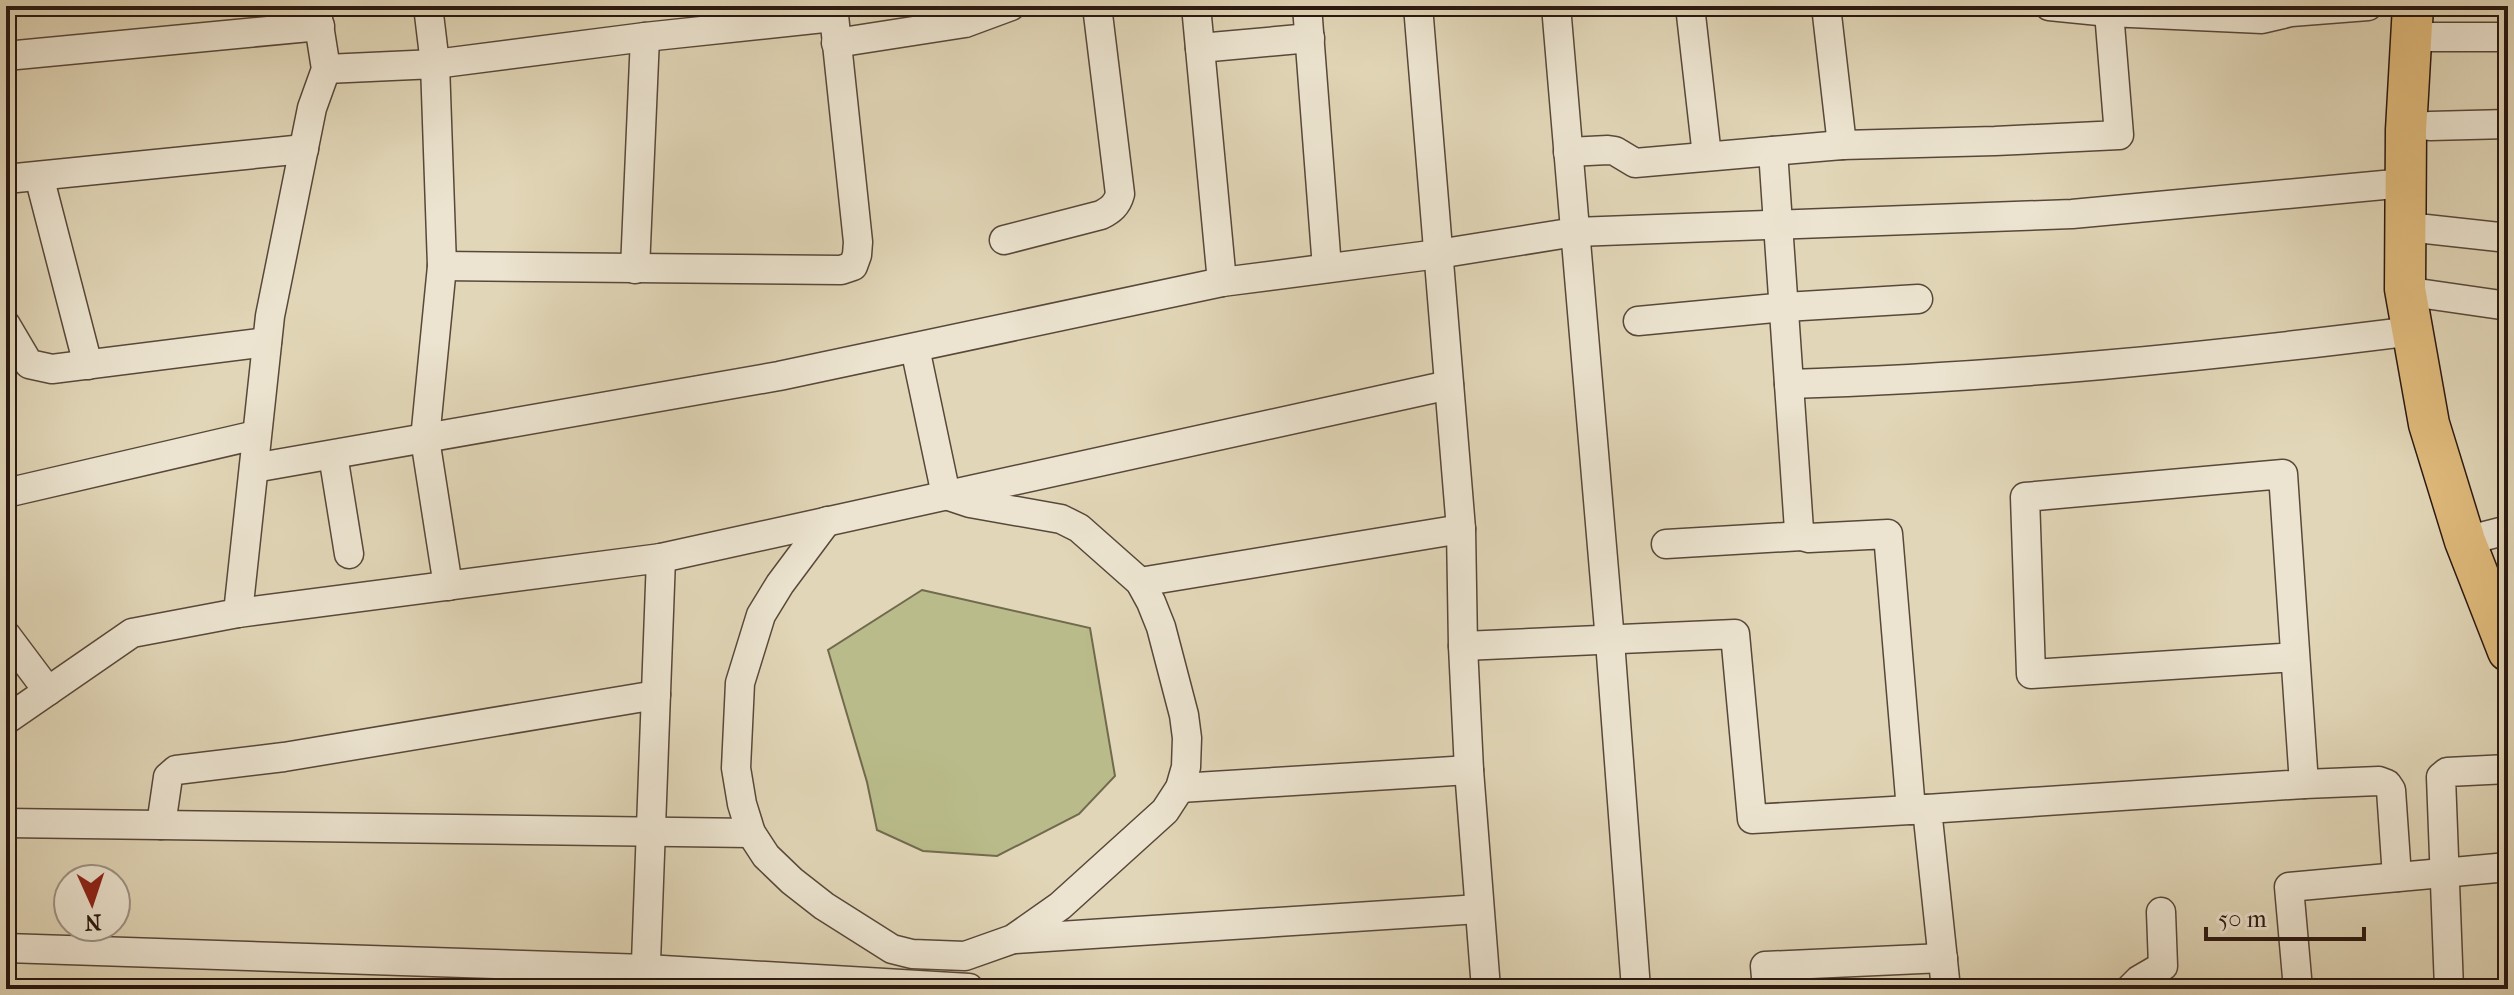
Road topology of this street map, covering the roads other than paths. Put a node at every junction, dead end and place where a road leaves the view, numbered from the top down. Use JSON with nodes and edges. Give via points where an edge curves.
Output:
{"nodes":[{"id":1,"x":428,"y":6,"type":"edge"},
{"id":2,"x":1011,"y":6,"type":"edge"},
{"id":3,"x":1097,"y":6,"type":"edge"},
{"id":4,"x":1196,"y":6,"type":"edge"},
{"id":5,"x":1307,"y":6,"type":"edge"},
{"id":6,"x":1418,"y":6,"type":"edge"},
{"id":7,"x":1556,"y":6,"type":"edge"},
{"id":8,"x":1690,"y":6,"type":"edge"},
{"id":9,"x":1826,"y":6,"type":"edge"},
{"id":10,"x":2049,"y":6,"type":"edge"},
{"id":11,"x":2368,"y":6,"type":"edge"},
{"id":12,"x":2109,"y":12,"type":"junction"},
{"id":13,"x":318,"y":16,"type":"edge"},
{"id":14,"x":834,"y":22,"type":"edge"},
{"id":15,"x":2424,"y":22,"type":"edge"},
{"id":16,"x":645,"y":37,"type":"junction"},
{"id":17,"x":2508,"y":37,"type":"edge"},
{"id":18,"x":1310,"y":38,"type":"junction"},
{"id":19,"x":1200,"y":48,"type":"junction"},
{"id":20,"x":6,"y":56,"type":"edge"},
{"id":21,"x":435,"y":64,"type":"junction"},
{"id":22,"x":326,"y":69,"type":"junction"},
{"id":23,"x":2508,"y":124,"type":"edge"},
{"id":24,"x":2430,"y":126,"type":"junction"},
{"id":25,"x":1842,"y":145,"type":"junction"},
{"id":26,"x":304,"y":149,"type":"junction"},
{"id":27,"x":1773,"y":151,"type":"junction"},
{"id":28,"x":1568,"y":152,"type":"junction"},
{"id":29,"x":1707,"y":156,"type":"junction"},
{"id":30,"x":39,"y":176,"type":"junction"},
{"id":31,"x":6,"y":179,"type":"edge"},
{"id":32,"x":2405,"y":183,"type":"junction"},
{"id":33,"x":1779,"y":224,"type":"junction"},
{"id":34,"x":2426,"y":229,"type":"junction"},
{"id":35,"x":1575,"y":232,"type":"junction"},
{"id":36,"x":2508,"y":238,"type":"edge"},
{"id":37,"x":1004,"y":240,"type":"dead end"},
{"id":38,"x":1438,"y":254,"type":"junction"},
{"id":39,"x":442,"y":266,"type":"junction"},
{"id":40,"x":1327,"y":268,"type":"junction"},
{"id":41,"x":635,"y":269,"type":"junction"},
{"id":42,"x":1222,"y":282,"type":"junction"},
{"id":43,"x":1918,"y":299,"type":"dead end"},
{"id":44,"x":2508,"y":306,"type":"edge"},
{"id":45,"x":1785,"y":307,"type":"junction"},
{"id":46,"x":2419,"y":312,"type":"junction"},
{"id":47,"x":1638,"y":321,"type":"dead end"},
{"id":48,"x":6,"y":325,"type":"edge"},
{"id":49,"x":267,"y":342,"type":"junction"},
{"id":50,"x":915,"y":348,"type":"junction"},
{"id":51,"x":88,"y":365,"type":"junction"},
{"id":52,"x":1789,"y":384,"type":"junction"},
{"id":53,"x":1449,"y":385,"type":"junction"},
{"id":54,"x":256,"y":435,"type":"junction"},
{"id":55,"x":425,"y":439,"type":"junction"},
{"id":56,"x":333,"y":455,"type":"junction"},
{"id":57,"x":254,"y":468,"type":"junction"},
{"id":58,"x":6,"y":493,"type":"edge"},
{"id":59,"x":946,"y":495,"type":"junction"},
{"id":60,"x":827,"y":521,"type":"junction"},
{"id":61,"x":1461,"y":529,"type":"junction"},
{"id":62,"x":1802,"y":536,"type":"junction"},
{"id":63,"x":2486,"y":536,"type":"edge"},
{"id":64,"x":1666,"y":544,"type":"dead end"},
{"id":65,"x":349,"y":554,"type":"dead end"},
{"id":66,"x":661,"y":558,"type":"junction"},
{"id":67,"x":1140,"y":582,"type":"junction"},
{"id":68,"x":448,"y":586,"type":"junction"},
{"id":69,"x":2508,"y":594,"type":"edge"},
{"id":70,"x":238,"y":613,"type":"junction"},
{"id":71,"x":6,"y":635,"type":"edge"},
{"id":72,"x":1610,"y":641,"type":"junction"},
{"id":73,"x":1463,"y":646,"type":"junction"},
{"id":74,"x":2508,"y":651,"type":"edge"},
{"id":75,"x":2295,"y":657,"type":"junction"},
{"id":76,"x":48,"y":691,"type":"junction"},
{"id":77,"x":656,"y":695,"type":"junction"},
{"id":78,"x":6,"y":720,"type":"edge"},
{"id":79,"x":2508,"y":769,"type":"edge"},
{"id":80,"x":1469,"y":770,"type":"junction"},
{"id":81,"x":2304,"y":784,"type":"junction"},
{"id":82,"x":1180,"y":788,"type":"junction"},
{"id":83,"x":1919,"y":810,"type":"junction"},
{"id":84,"x":6,"y":823,"type":"edge"},
{"id":85,"x":161,"y":825,"type":"junction"},
{"id":86,"x":651,"y":831,"type":"junction"},
{"id":87,"x":751,"y":833,"type":"junction"},
{"id":88,"x":2508,"y":867,"type":"edge"},
{"id":89,"x":2443,"y":873,"type":"junction"},
{"id":90,"x":2397,"y":877,"type":"junction"},
{"id":91,"x":1479,"y":909,"type":"junction"},
{"id":92,"x":2161,"y":912,"type":"dead end"},
{"id":93,"x":1013,"y":939,"type":"junction"},
{"id":94,"x":6,"y":948,"type":"edge"},
{"id":95,"x":965,"y":956,"type":"junction"},
{"id":96,"x":1943,"y":958,"type":"junction"},
{"id":97,"x":2166,"y":978,"type":"edge"},
{"id":98,"x":646,"y":979,"type":"edge"},
{"id":99,"x":969,"y":988,"type":"edge"},
{"id":100,"x":1486,"y":989,"type":"edge"},
{"id":101,"x":1636,"y":989,"type":"edge"},
{"id":102,"x":1767,"y":989,"type":"edge"},
{"id":103,"x":1946,"y":989,"type":"edge"},
{"id":104,"x":2130,"y":989,"type":"edge"},
{"id":105,"x":2298,"y":989,"type":"edge"},
{"id":106,"x":2449,"y":989,"type":"edge"}],
"edges":[{"from":1,"to":21,"type":"street"},
{"from":2,"to":14,"type":"street","via":[[965,23]]},
{"from":3,"to":37,"type":"street","via":[[1118,202],[1101,215]]},
{"from":4,"to":19,"type":"street"},
{"from":5,"to":18,"type":"street"},
{"from":6,"to":38,"type":"street"},
{"from":7,"to":28,"type":"street"},
{"from":8,"to":29,"type":"street"},
{"from":9,"to":25,"type":"street"},
{"from":10,"to":12,"type":"street"},
{"from":11,"to":12,"type":"street","via":[[2262,19]]},
{"from":12,"to":25,"type":"street","via":[[2119,135]]},
{"from":13,"to":20,"type":"street"},
{"from":13,"to":22,"type":"street"},
{"from":14,"to":16,"type":"street"},
{"from":14,"to":41,"type":"street","via":[[858,242],[853,266]]},
{"from":15,"to":17,"type":"street"},
{"from":15,"to":24,"type":"highway"},
{"from":15,"to":32,"type":"highway"},
{"from":16,"to":21,"type":"street"},
{"from":16,"to":41,"type":"street"},
{"from":18,"to":19,"type":"street"},
{"from":18,"to":40,"type":"street"},
{"from":19,"to":42,"type":"street"},
{"from":21,"to":22,"type":"street"},
{"from":21,"to":39,"type":"street"},
{"from":22,"to":26,"type":"street"},
{"from":23,"to":24,"type":"street"},
{"from":24,"to":34,"type":"highway"},
{"from":25,"to":27,"type":"street"},
{"from":26,"to":30,"type":"street"},
{"from":26,"to":49,"type":"street"},
{"from":27,"to":29,"type":"street"},
{"from":27,"to":33,"type":"street"},
{"from":28,"to":29,"type":"street","via":[[1615,151],[1635,163]]},
{"from":28,"to":35,"type":"street"},
{"from":30,"to":31,"type":"street"},
{"from":30,"to":51,"type":"street"},
{"from":32,"to":33,"type":"street","via":[[2072,214]]},
{"from":32,"to":46,"type":"highway","via":[[2405,289]]},
{"from":33,"to":35,"type":"street"},
{"from":33,"to":45,"type":"street"},
{"from":34,"to":36,"type":"street"},
{"from":34,"to":46,"type":"highway"},
{"from":35,"to":38,"type":"street"},
{"from":35,"to":72,"type":"street"},
{"from":38,"to":40,"type":"street"},
{"from":38,"to":53,"type":"street"},
{"from":39,"to":41,"type":"street"},
{"from":39,"to":55,"type":"street"},
{"from":40,"to":42,"type":"street"},
{"from":42,"to":50,"type":"street"},
{"from":43,"to":45,"type":"street"},
{"from":44,"to":46,"type":"street"},
{"from":45,"to":47,"type":"street"},
{"from":45,"to":52,"type":"street"},
{"from":46,"to":52,"type":"street","via":[[2238,353],[1915,380]]},
{"from":46,"to":63,"type":"highway","via":[[2429,424]]},
{"from":48,"to":51,"type":"street","via":[[29,364],[52,369]]},
{"from":49,"to":51,"type":"street"},
{"from":49,"to":54,"type":"street"},
{"from":50,"to":55,"type":"street"},
{"from":50,"to":59,"type":"street"},
{"from":52,"to":62,"type":"street"},
{"from":53,"to":59,"type":"street"},
{"from":53,"to":61,"type":"street"},
{"from":54,"to":57,"type":"street"},
{"from":54,"to":58,"type":"street"},
{"from":55,"to":56,"type":"street"},
{"from":55,"to":68,"type":"street"},
{"from":56,"to":57,"type":"street"},
{"from":56,"to":65,"type":"street"},
{"from":57,"to":70,"type":"street"},
{"from":59,"to":60,"type":"street"},
{"from":59,"to":67,"type":"street","via":[[1061,519],[1079,528]]},
{"from":60,"to":66,"type":"street"},
{"from":60,"to":87,"type":"street","via":[[761,615],[740,683],[736,768]]},
{"from":61,"to":67,"type":"street"},
{"from":61,"to":73,"type":"street"},
{"from":62,"to":64,"type":"street"},
{"from":62,"to":83,"type":"street","via":[[1888,534]]},
{"from":63,"to":69,"type":"highway"},
{"from":63,"to":74,"type":"highway"},
{"from":66,"to":68,"type":"street"},
{"from":66,"to":77,"type":"street"},
{"from":67,"to":82,"type":"street","via":[[1161,627],[1184,715],[1186,767]]},
{"from":68,"to":70,"type":"street"},
{"from":70,"to":76,"type":"street","via":[[132,633]]},
{"from":71,"to":76,"type":"street"},
{"from":72,"to":73,"type":"street"},
{"from":72,"to":83,"type":"street","via":[[1735,634],[1752,819]]},
{"from":72,"to":101,"type":"street"},
{"from":73,"to":80,"type":"street"},
{"from":75,"to":75,"type":"street","via":[[2283,474],[2025,497],[2031,674]]},
{"from":75,"to":81,"type":"street"},
{"from":76,"to":78,"type":"street"},
{"from":77,"to":85,"type":"street","via":[[176,770],[168,777]]},
{"from":77,"to":86,"type":"street"},
{"from":79,"to":89,"type":"street","via":[[2441,777]]},
{"from":80,"to":82,"type":"street"},
{"from":80,"to":91,"type":"street"},
{"from":81,"to":83,"type":"street"},
{"from":81,"to":90,"type":"street","via":[[2387,784]]},
{"from":82,"to":93,"type":"street","via":[[1165,811],[1092,879]]},
{"from":83,"to":96,"type":"street"},
{"from":84,"to":85,"type":"street"},
{"from":85,"to":86,"type":"street"},
{"from":86,"to":87,"type":"street"},
{"from":86,"to":98,"type":"street"},
{"from":87,"to":95,"type":"street","via":[[792,881],[892,949]]},
{"from":88,"to":89,"type":"street"},
{"from":89,"to":90,"type":"street"},
{"from":89,"to":106,"type":"street"},
{"from":90,"to":105,"type":"street","via":[[2289,887]]},
{"from":91,"to":93,"type":"street"},
{"from":91,"to":100,"type":"street"},
{"from":92,"to":97,"type":"street"},
{"from":93,"to":95,"type":"street"},
{"from":94,"to":98,"type":"street"},
{"from":95,"to":99,"type":"street"},
{"from":96,"to":102,"type":"street","via":[[1765,966]]},
{"from":96,"to":103,"type":"street"},
{"from":97,"to":104,"type":"street","via":[[2139,980]]},
{"from":98,"to":99,"type":"street"}]}
